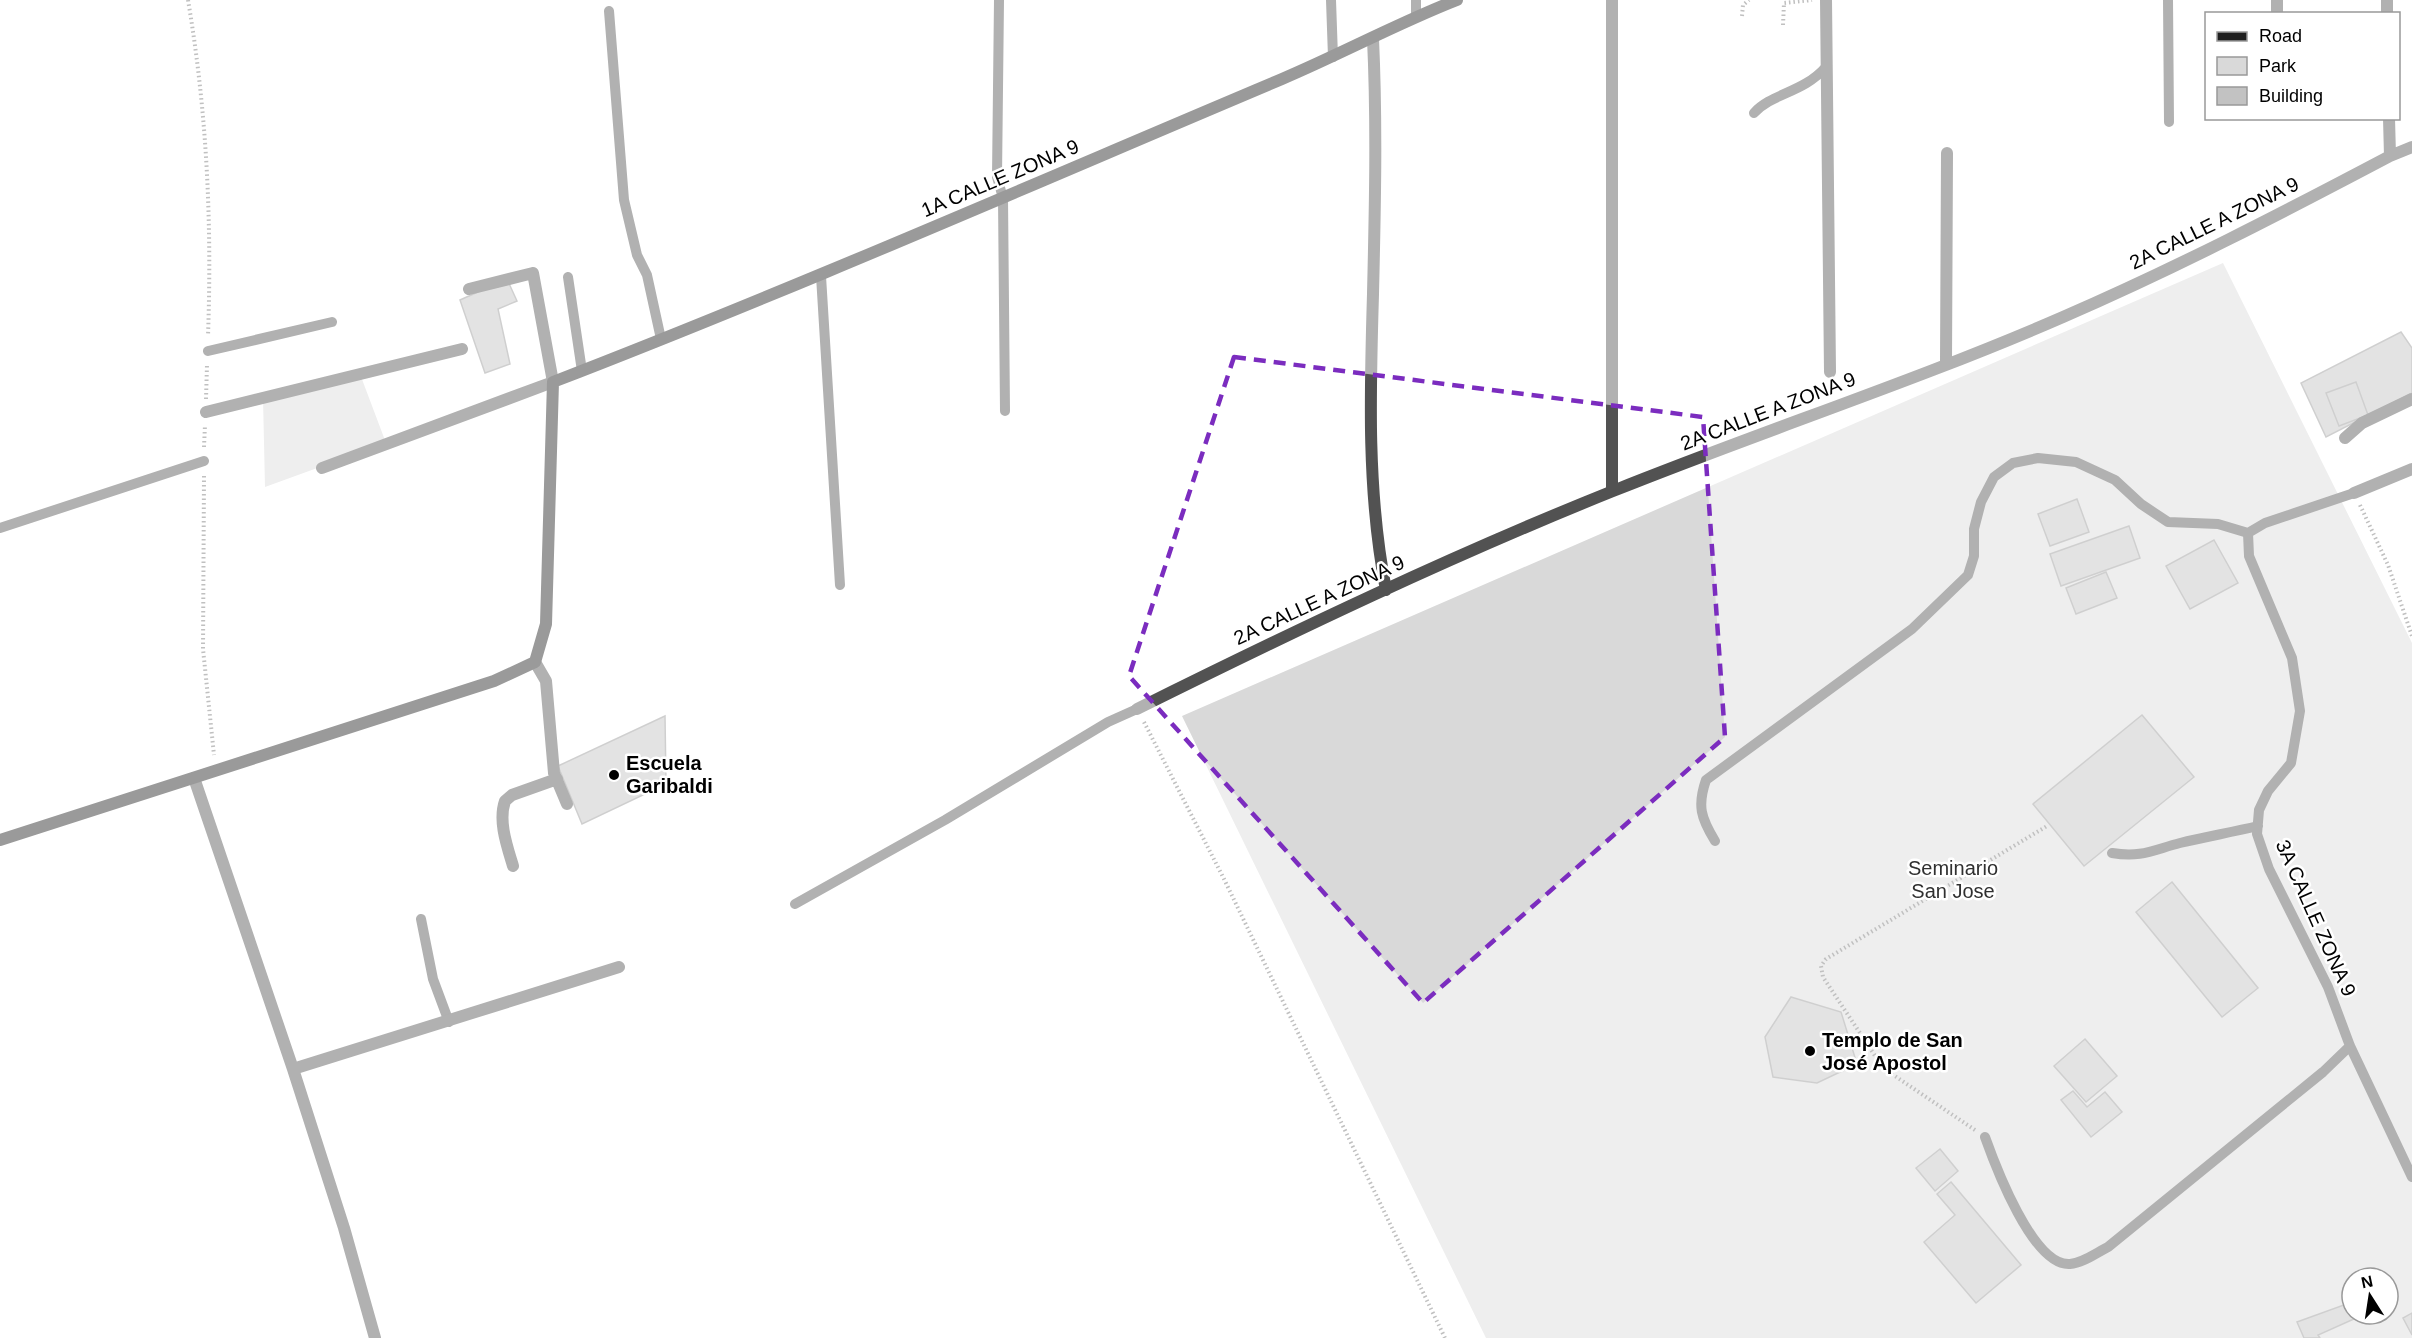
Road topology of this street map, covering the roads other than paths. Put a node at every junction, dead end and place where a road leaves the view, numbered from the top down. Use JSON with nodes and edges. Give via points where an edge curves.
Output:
{"nodes":[{"id":1,"x":999,"y":0,"type":"edge"},
{"id":2,"x":1331,"y":0,"type":"edge"},
{"id":3,"x":1416,"y":0,"type":"edge"},
{"id":4,"x":1457,"y":0,"type":"edge"},
{"id":5,"x":1612,"y":0,"type":"edge"},
{"id":6,"x":1826,"y":0,"type":"edge"},
{"id":7,"x":2168,"y":0,"type":"edge"},
{"id":8,"x":609,"y":11,"type":"dead end"},
{"id":9,"x":1416,"y":16,"type":"junction"},
{"id":10,"x":1373,"y":39,"type":"junction"},
{"id":11,"x":1333,"y":57,"type":"junction"},
{"id":12,"x":1826,"y":67,"type":"junction"},
{"id":13,"x":1754,"y":113,"type":"dead end"},
{"id":14,"x":2389,"y":120,"type":"edge"},
{"id":15,"x":2169,"y":122,"type":"dead end"},
{"id":16,"x":2412,"y":147,"type":"edge"},
{"id":17,"x":1947,"y":153,"type":"dead end"},
{"id":18,"x":2390,"y":156,"type":"junction"},
{"id":19,"x":1003,"y":198,"type":"junction"},
{"id":20,"x":821,"y":276,"type":"junction"},
{"id":21,"x":568,"y":277,"type":"dead end"},
{"id":22,"x":469,"y":289,"type":"dead end"},
{"id":23,"x":332,"y":322,"type":"dead end"},
{"id":24,"x":661,"y":339,"type":"junction"},
{"id":25,"x":462,"y":349,"type":"dead end"},
{"id":26,"x":207,"y":351,"type":"road end"},
{"id":27,"x":1946,"y":364,"type":"junction"},
{"id":28,"x":582,"y":371,"type":"junction"},
{"id":29,"x":1830,"y":372,"type":"dead end"},
{"id":30,"x":553,"y":382,"type":"junction"},
{"id":31,"x":2412,"y":399,"type":"edge"},
{"id":32,"x":1005,"y":411,"type":"dead end"},
{"id":33,"x":206,"y":412,"type":"road end"},
{"id":34,"x":2345,"y":438,"type":"dead end"},
{"id":35,"x":204,"y":461,"type":"road end"},
{"id":36,"x":322,"y":468,"type":"dead end"},
{"id":37,"x":2412,"y":469,"type":"edge"},
{"id":38,"x":1612,"y":491,"type":"junction"},
{"id":39,"x":2354,"y":493,"type":"joint"},
{"id":40,"x":0,"y":528,"type":"edge"},
{"id":41,"x":2248,"y":533,"type":"junction"},
{"id":42,"x":840,"y":585,"type":"dead end"},
{"id":43,"x":1386,"y":590,"type":"junction"},
{"id":44,"x":535,"y":662,"type":"junction"},
{"id":45,"x":1137,"y":709,"type":"joint"},
{"id":46,"x":194,"y":778,"type":"junction"},
{"id":47,"x":557,"y":779,"type":"junction"},
{"id":48,"x":567,"y":804,"type":"dead end"},
{"id":49,"x":2258,"y":826,"type":"junction"},
{"id":50,"x":0,"y":840,"type":"edge"},
{"id":51,"x":1715,"y":841,"type":"dead end"},
{"id":52,"x":2112,"y":853,"type":"dead end"},
{"id":53,"x":513,"y":866,"type":"dead end"},
{"id":54,"x":795,"y":904,"type":"dead end"},
{"id":55,"x":420,"y":919,"type":"dead end"},
{"id":56,"x":620,"y":967,"type":"dead end"},
{"id":57,"x":449,"y":1022,"type":"junction"},
{"id":58,"x":2350,"y":1046,"type":"junction"},
{"id":59,"x":292,"y":1069,"type":"junction"},
{"id":60,"x":1985,"y":1137,"type":"road end"},
{"id":61,"x":2412,"y":1177,"type":"edge"},
{"id":62,"x":375,"y":1338,"type":"edge"}],
"edges":[{"from":1,"to":19,"type":"lane","via":[[997,177]]},
{"from":2,"to":11,"type":"lane"},
{"from":3,"to":9,"type":"lane"},
{"from":4,"to":9,"type":"street","name":"1A CALLE ZONA 9"},
{"from":5,"to":38,"type":"street"},
{"from":6,"to":12,"type":"street"},
{"from":7,"to":15,"type":"lane"},
{"from":8,"to":24,"type":"lane","via":[[624,200]]},
{"from":9,"to":10,"type":"street","name":"1A CALLE ZONA 9"},
{"from":10,"to":11,"type":"street","name":"1A CALLE ZONA 9"},
{"from":10,"to":43,"type":"street","via":[[1373,494]]},
{"from":11,"to":19,"type":"street","name":"1A CALLE ZONA 9"},
{"from":12,"to":13,"type":"lane","via":[[1802,88]]},
{"from":12,"to":29,"type":"street"},
{"from":14,"to":18,"type":"street"},
{"from":16,"to":18,"type":"street","name":"2A CALLE A ZONA 9"},
{"from":17,"to":27,"type":"street"},
{"from":18,"to":27,"type":"street","name":"2A CALLE A ZONA 9","via":[[2225,243],[2060,318]]},
{"from":19,"to":20,"type":"street","name":"1A CALLE ZONA 9"},
{"from":19,"to":32,"type":"lane"},
{"from":20,"to":24,"type":"street","name":"1A CALLE ZONA 9"},
{"from":20,"to":42,"type":"lane"},
{"from":21,"to":28,"type":"lane"},
{"from":22,"to":30,"type":"street","via":[[533,273]]},
{"from":23,"to":26,"type":"lane"},
{"from":24,"to":28,"type":"street","name":"1A CALLE ZONA 9"},
{"from":25,"to":33,"type":"street"},
{"from":27,"to":38,"type":"street","name":"2A CALLE A ZONA 9"},
{"from":28,"to":30,"type":"street","name":"1A CALLE ZONA 9"},
{"from":30,"to":36,"type":"street"},
{"from":30,"to":44,"type":"street","via":[[546,624]]},
{"from":31,"to":34,"type":"street","via":[[2362,423]]},
{"from":35,"to":40,"type":"lane"},
{"from":37,"to":39,"type":"street"},
{"from":38,"to":43,"type":"street","name":"2A CALLE A ZONA 9"},
{"from":39,"to":41,"type":"lane","via":[[2265,523]]},
{"from":41,"to":49,"type":"lane","name":"3A CALLE ZONA 9","via":[[2249,556],[2292,658],[2300,711],[2291,762],[2268,791],[2259,810]]},
{"from":41,"to":51,"type":"lane","via":[[2218,524],[2168,522],[2115,480],[2076,462],[2038,459],[2013,463],[1994,477],[1981,502],[1968,575],[1912,629],[1706,780],[1701,794],[1702,820]]},
{"from":43,"to":45,"type":"street","name":"2A CALLE A ZONA 9"},
{"from":44,"to":46,"type":"street","via":[[516,674]]},
{"from":44,"to":47,"type":"street","via":[[546,681],[552,765]]},
{"from":45,"to":54,"type":"lane","via":[[1108,722]]},
{"from":46,"to":50,"type":"street"},
{"from":46,"to":59,"type":"street"},
{"from":47,"to":48,"type":"street"},
{"from":47,"to":53,"type":"street","via":[[505,801],[503,827]]},
{"from":49,"to":52,"type":"lane","via":[[2149,854]]},
{"from":49,"to":58,"type":"lane","name":"3A CALLE ZONA 9","via":[[2269,869],[2328,987]]},
{"from":55,"to":57,"type":"lane","via":[[433,979]]},
{"from":56,"to":57,"type":"street"},
{"from":57,"to":59,"type":"street"},
{"from":58,"to":60,"type":"lane","via":[[2108,1246],[2085,1260],[2068,1264],[2052,1259],[2037,1243],[2002,1185]]},
{"from":58,"to":61,"type":"lane","name":"3A CALLE ZONA 9"},
{"from":59,"to":62,"type":"street"}]}
